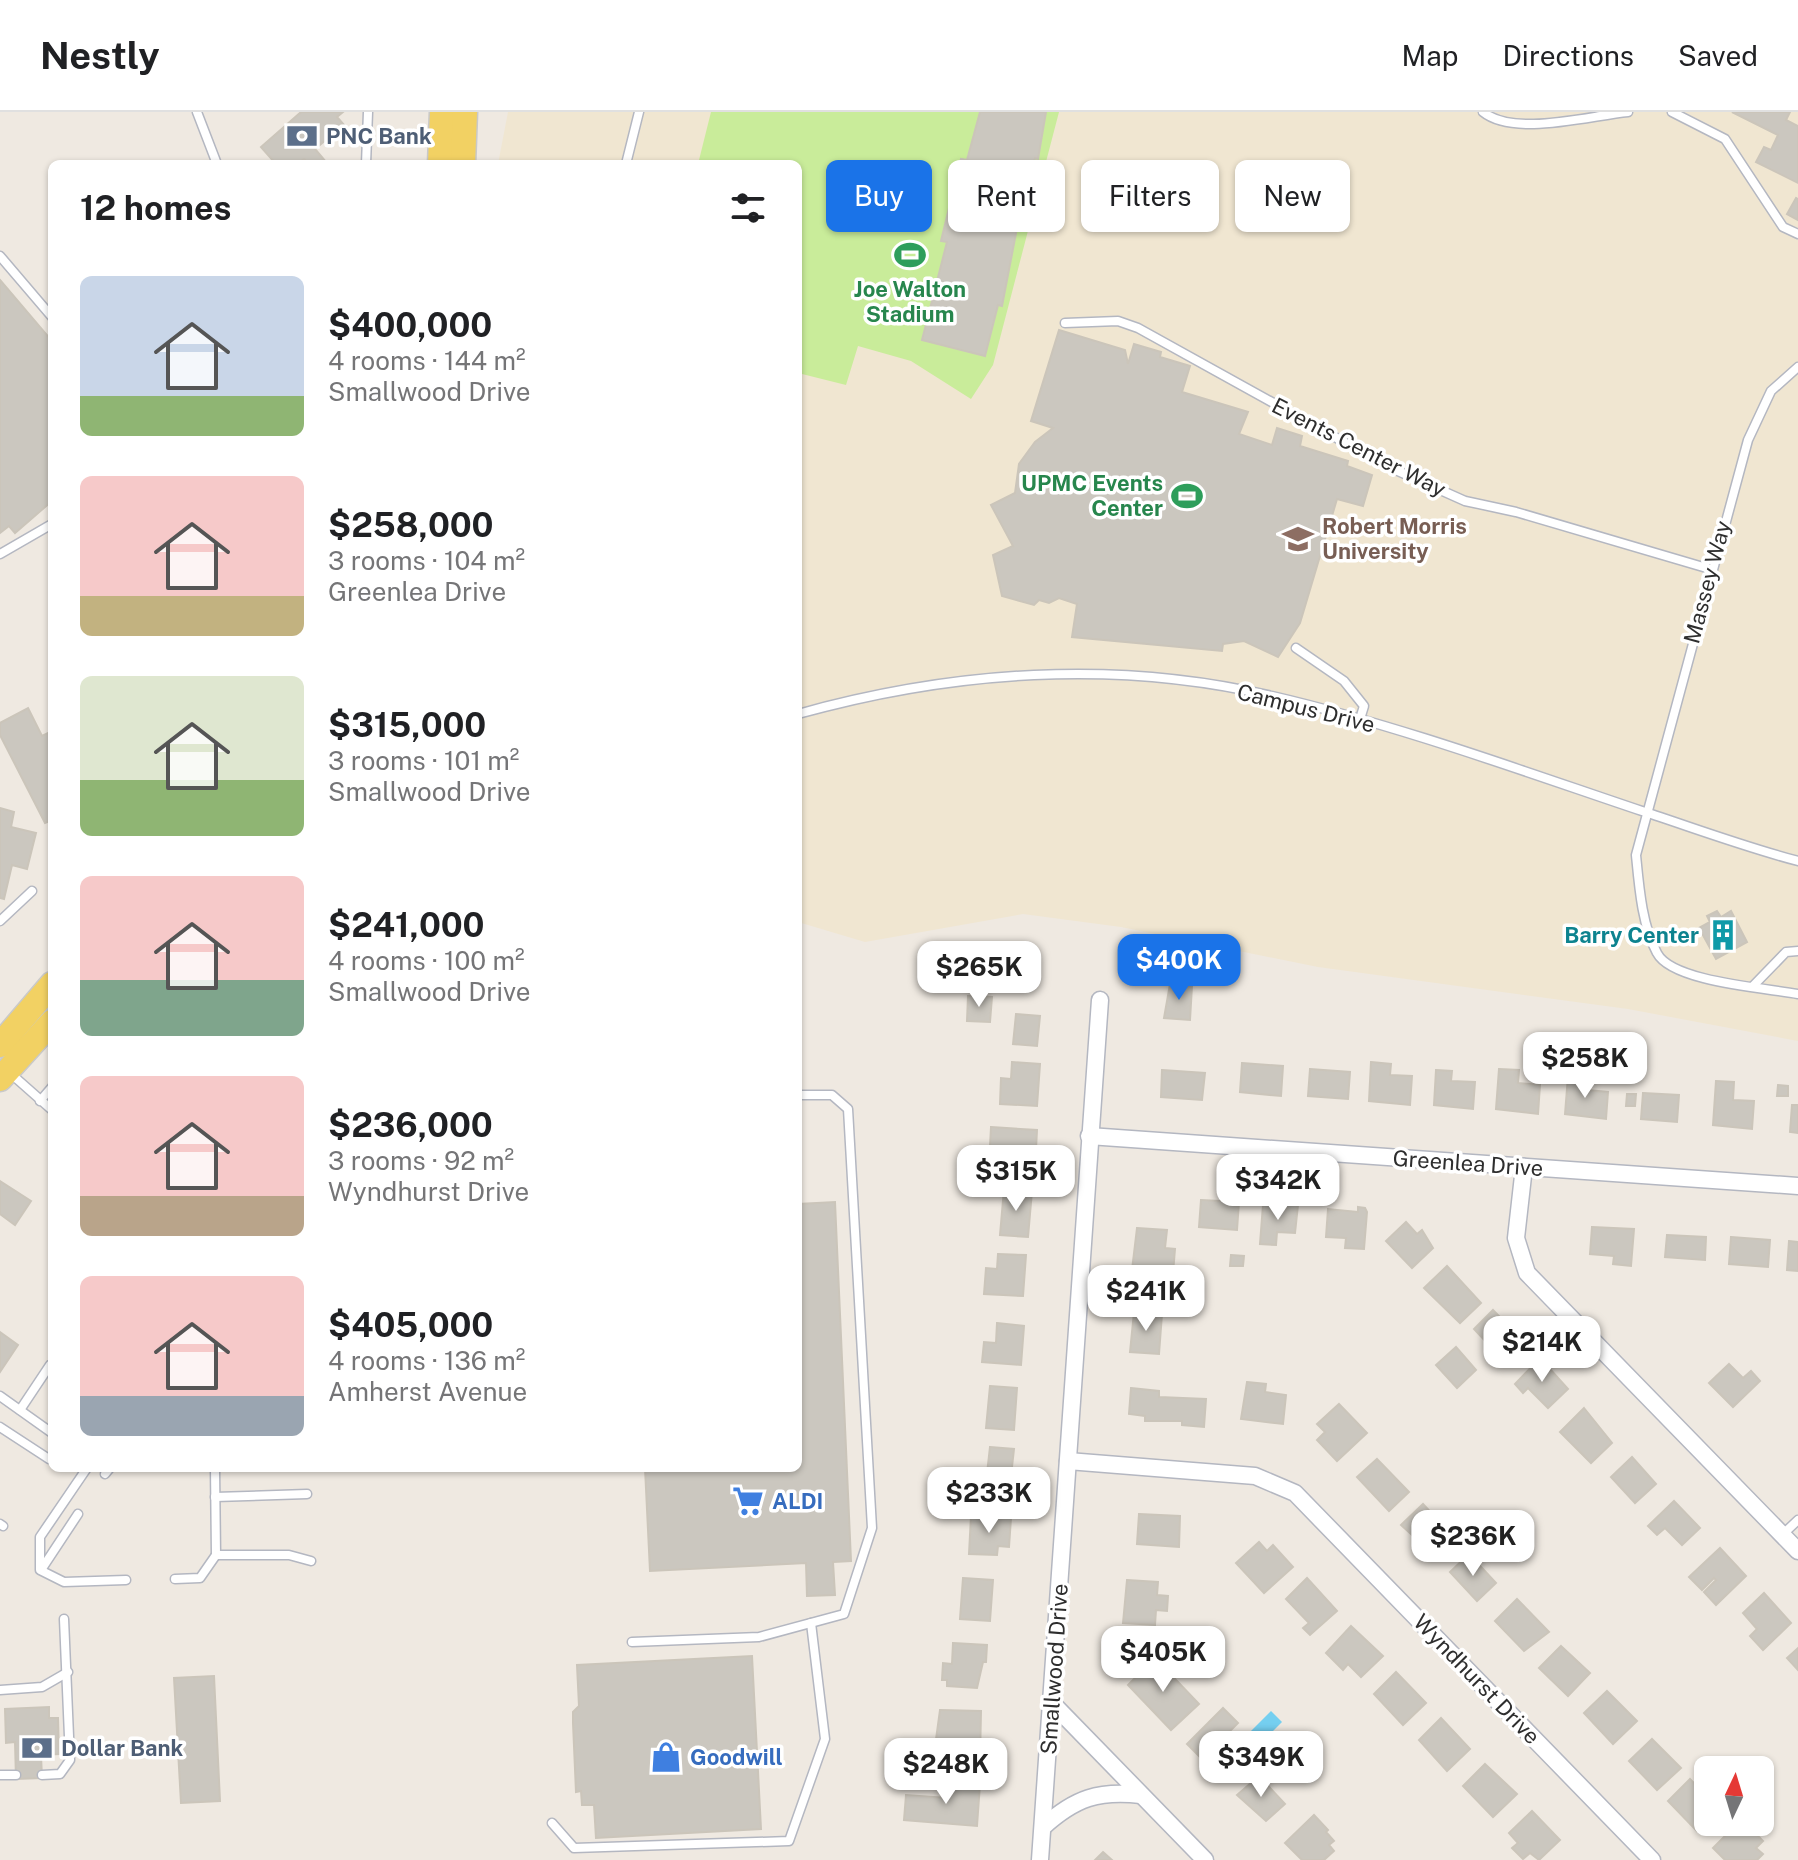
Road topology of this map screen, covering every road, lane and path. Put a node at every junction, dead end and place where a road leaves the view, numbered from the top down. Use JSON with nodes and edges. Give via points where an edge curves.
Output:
{"nodes":[{"id":1,"x":197,"y":112,"type":"edge"},
{"id":2,"x":368,"y":112,"type":"edge"},
{"id":3,"x":442,"y":112,"type":"edge"},
{"id":4,"x":465,"y":112,"type":"edge"},
{"id":5,"x":639,"y":112,"type":"edge"},
{"id":6,"x":1483,"y":112,"type":"edge"},
{"id":7,"x":1628,"y":112,"type":"edge"},
{"id":8,"x":1672,"y":112,"type":"edge"},
{"id":9,"x":215,"y":160,"type":"edge"},
{"id":10,"x":366,"y":160,"type":"edge"},
{"id":11,"x":440,"y":160,"type":"edge"},
{"id":12,"x":463,"y":160,"type":"edge"},
{"id":13,"x":627,"y":160,"type":"edge"},
{"id":14,"x":1798,"y":234,"type":"edge"},
{"id":15,"x":0,"y":256,"type":"edge"},
{"id":16,"x":48,"y":312,"type":"edge"},
{"id":17,"x":1065,"y":323,"type":"dead end"},
{"id":18,"x":1798,"y":367,"type":"edge"},
{"id":19,"x":48,"y":526,"type":"edge"},
{"id":20,"x":0,"y":554,"type":"edge"},
{"id":21,"x":1710,"y":569,"type":"junction"},
{"id":22,"x":1296,"y":648,"type":"dead end"},
{"id":23,"x":802,"y":713,"type":"edge"},
{"id":24,"x":1360,"y":719,"type":"junction"},
{"id":25,"x":1646,"y":812,"type":"junction"},
{"id":26,"x":1798,"y":861,"type":"edge"},
{"id":27,"x":32,"y":891,"type":"dead end"},
{"id":28,"x":0,"y":921,"type":"edge"},
{"id":29,"x":1798,"y":951,"type":"edge"},
{"id":30,"x":1753,"y":986,"type":"junction"},
{"id":31,"x":48,"y":989,"type":"edge"},
{"id":32,"x":1798,"y":994,"type":"edge"},
{"id":33,"x":1100,"y":1000,"type":"dead end"},
{"id":34,"x":48,"y":1026,"type":"edge"},
{"id":35,"x":0,"y":1045,"type":"edge"},
{"id":36,"x":4,"y":1075,"type":"edge"},
{"id":37,"x":48,"y":1092,"type":"edge"},
{"id":38,"x":802,"y":1095,"type":"edge"},
{"id":39,"x":40,"y":1101,"type":"junction"},
{"id":40,"x":48,"y":1107,"type":"edge"},
{"id":41,"x":1089,"y":1136,"type":"junction"},
{"id":42,"x":1524,"y":1167,"type":"junction"},
{"id":43,"x":1798,"y":1186,"type":"edge"},
{"id":44,"x":48,"y":1368,"type":"edge"},
{"id":45,"x":0,"y":1396,"type":"edge"},
{"id":46,"x":20,"y":1410,"type":"junction"},
{"id":47,"x":0,"y":1427,"type":"edge"},
{"id":48,"x":48,"y":1430,"type":"edge"},
{"id":49,"x":48,"y":1458,"type":"edge"},
{"id":50,"x":1068,"y":1461,"type":"junction"},
{"id":51,"x":84,"y":1472,"type":"edge"},
{"id":52,"x":215,"y":1472,"type":"edge"},
{"id":53,"x":307,"y":1494,"type":"dead end"},
{"id":54,"x":215,"y":1497,"type":"junction"},
{"id":55,"x":78,"y":1514,"type":"dead end"},
{"id":56,"x":1798,"y":1520,"type":"edge"},
{"id":57,"x":1782,"y":1535,"type":"junction"},
{"id":58,"x":1798,"y":1551,"type":"edge"},
{"id":59,"x":216,"y":1555,"type":"junction"},
{"id":60,"x":311,"y":1561,"type":"dead end"},
{"id":61,"x":40,"y":1570,"type":"junction"},
{"id":62,"x":175,"y":1579,"type":"dead end"},
{"id":63,"x":126,"y":1580,"type":"dead end"},
{"id":64,"x":64,"y":1619,"type":"dead end"},
{"id":65,"x":811,"y":1623,"type":"junction"},
{"id":66,"x":632,"y":1642,"type":"dead end"},
{"id":67,"x":68,"y":1672,"type":"junction"},
{"id":68,"x":0,"y":1690,"type":"edge"},
{"id":69,"x":1052,"y":1703,"type":"junction"},
{"id":70,"x":0,"y":1775,"type":"edge"},
{"id":71,"x":16,"y":1775,"type":"dead end"},
{"id":72,"x":42,"y":1775,"type":"dead end"},
{"id":73,"x":1141,"y":1795,"type":"junction"},
{"id":74,"x":552,"y":1823,"type":"dead end"},
{"id":75,"x":1043,"y":1827,"type":"junction"},
{"id":76,"x":1040,"y":1860,"type":"edge"},
{"id":77,"x":1205,"y":1860,"type":"edge"},
{"id":78,"x":1652,"y":1860,"type":"edge"}],
"edges":[{"from":1,"to":9,"type":"lane"},
{"from":2,"to":10,"type":"lane"},
{"from":3,"to":11,"type":"main road"},
{"from":4,"to":12,"type":"main road"},
{"from":5,"to":13,"type":"lane"},
{"from":6,"to":7,"type":"lane","via":[[1496,123],[1541,124]]},
{"from":8,"to":14,"type":"lane","via":[[1725,139],[1783,227]]},
{"from":15,"to":16,"type":"lane"},
{"from":17,"to":21,"type":"lane","name":"Events Center Way","via":[[1118,321],[1138,328],[1358,451],[1465,501]]},
{"from":18,"to":21,"type":"lane","name":"Massey Way","via":[[1771,391],[1759,411]]},
{"from":19,"to":20,"type":"lane"},
{"from":21,"to":25,"type":"lane","name":"Massey Way"},
{"from":22,"to":24,"type":"lane","via":[[1344,681],[1364,706]]},
{"from":23,"to":24,"type":"lane","name":"Campus Drive","via":[[960,680],[1094,674],[1192,681]]},
{"from":24,"to":25,"type":"lane","name":"Campus Drive"},
{"from":25,"to":26,"type":"lane","name":"Campus Drive"},
{"from":25,"to":30,"type":"lane","name":"Massey Way","via":[[1636,855],[1657,955],[1679,973]]},
{"from":27,"to":28,"type":"lane"},
{"from":29,"to":30,"type":"lane","via":[[1786,952]]},
{"from":30,"to":32,"type":"lane","name":"Massey Way"},
{"from":31,"to":35,"type":"main road"},
{"from":33,"to":41,"type":"street","name":"Smallwood Drive"},
{"from":34,"to":36,"type":"main road"},
{"from":36,"to":39,"type":"lane"},
{"from":37,"to":39,"type":"lane"},
{"from":38,"to":65,"type":"lane","via":[[832,1095],[848,1109],[872,1528],[844,1614]]},
{"from":39,"to":40,"type":"lane"},
{"from":41,"to":42,"type":"street","name":"Greenlea Drive"},
{"from":41,"to":50,"type":"street","name":"Smallwood Drive"},
{"from":42,"to":43,"type":"street","name":"Greenlea Drive"},
{"from":42,"to":57,"type":"street","via":[[1516,1238],[1527,1273]]},
{"from":44,"to":46,"type":"lane"},
{"from":45,"to":46,"type":"lane"},
{"from":46,"to":48,"type":"lane"},
{"from":47,"to":49,"type":"lane"},
{"from":50,"to":69,"type":"street","name":"Smallwood Drive"},
{"from":50,"to":78,"type":"street","name":"Wyndhurst Drive","via":[[1255,1476],[1295,1493]]},
{"from":51,"to":61,"type":"lane","via":[[40,1537]]},
{"from":52,"to":54,"type":"lane"},
{"from":53,"to":54,"type":"lane"},
{"from":54,"to":59,"type":"lane"},
{"from":55,"to":61,"type":"lane"},
{"from":56,"to":57,"type":"lane"},
{"from":57,"to":58,"type":"street"},
{"from":59,"to":60,"type":"lane","via":[[289,1555]]},
{"from":59,"to":62,"type":"lane","via":[[200,1578]]},
{"from":61,"to":63,"type":"lane","via":[[64,1582]]},
{"from":64,"to":67,"type":"lane"},
{"from":65,"to":66,"type":"lane","via":[[759,1637]]},
{"from":65,"to":74,"type":"lane","via":[[825,1739],[789,1841],[574,1848]]},
{"from":67,"to":68,"type":"lane","via":[[42,1687]]},
{"from":67,"to":72,"type":"lane","via":[[70,1760],[60,1774]]},
{"from":69,"to":73,"type":"street"},
{"from":69,"to":75,"type":"street","name":"Smallwood Drive"},
{"from":70,"to":71,"type":"lane"},
{"from":73,"to":75,"type":"street","via":[[1086,1796]]},
{"from":73,"to":77,"type":"street"},
{"from":75,"to":76,"type":"street","name":"Smallwood Drive"}]}
